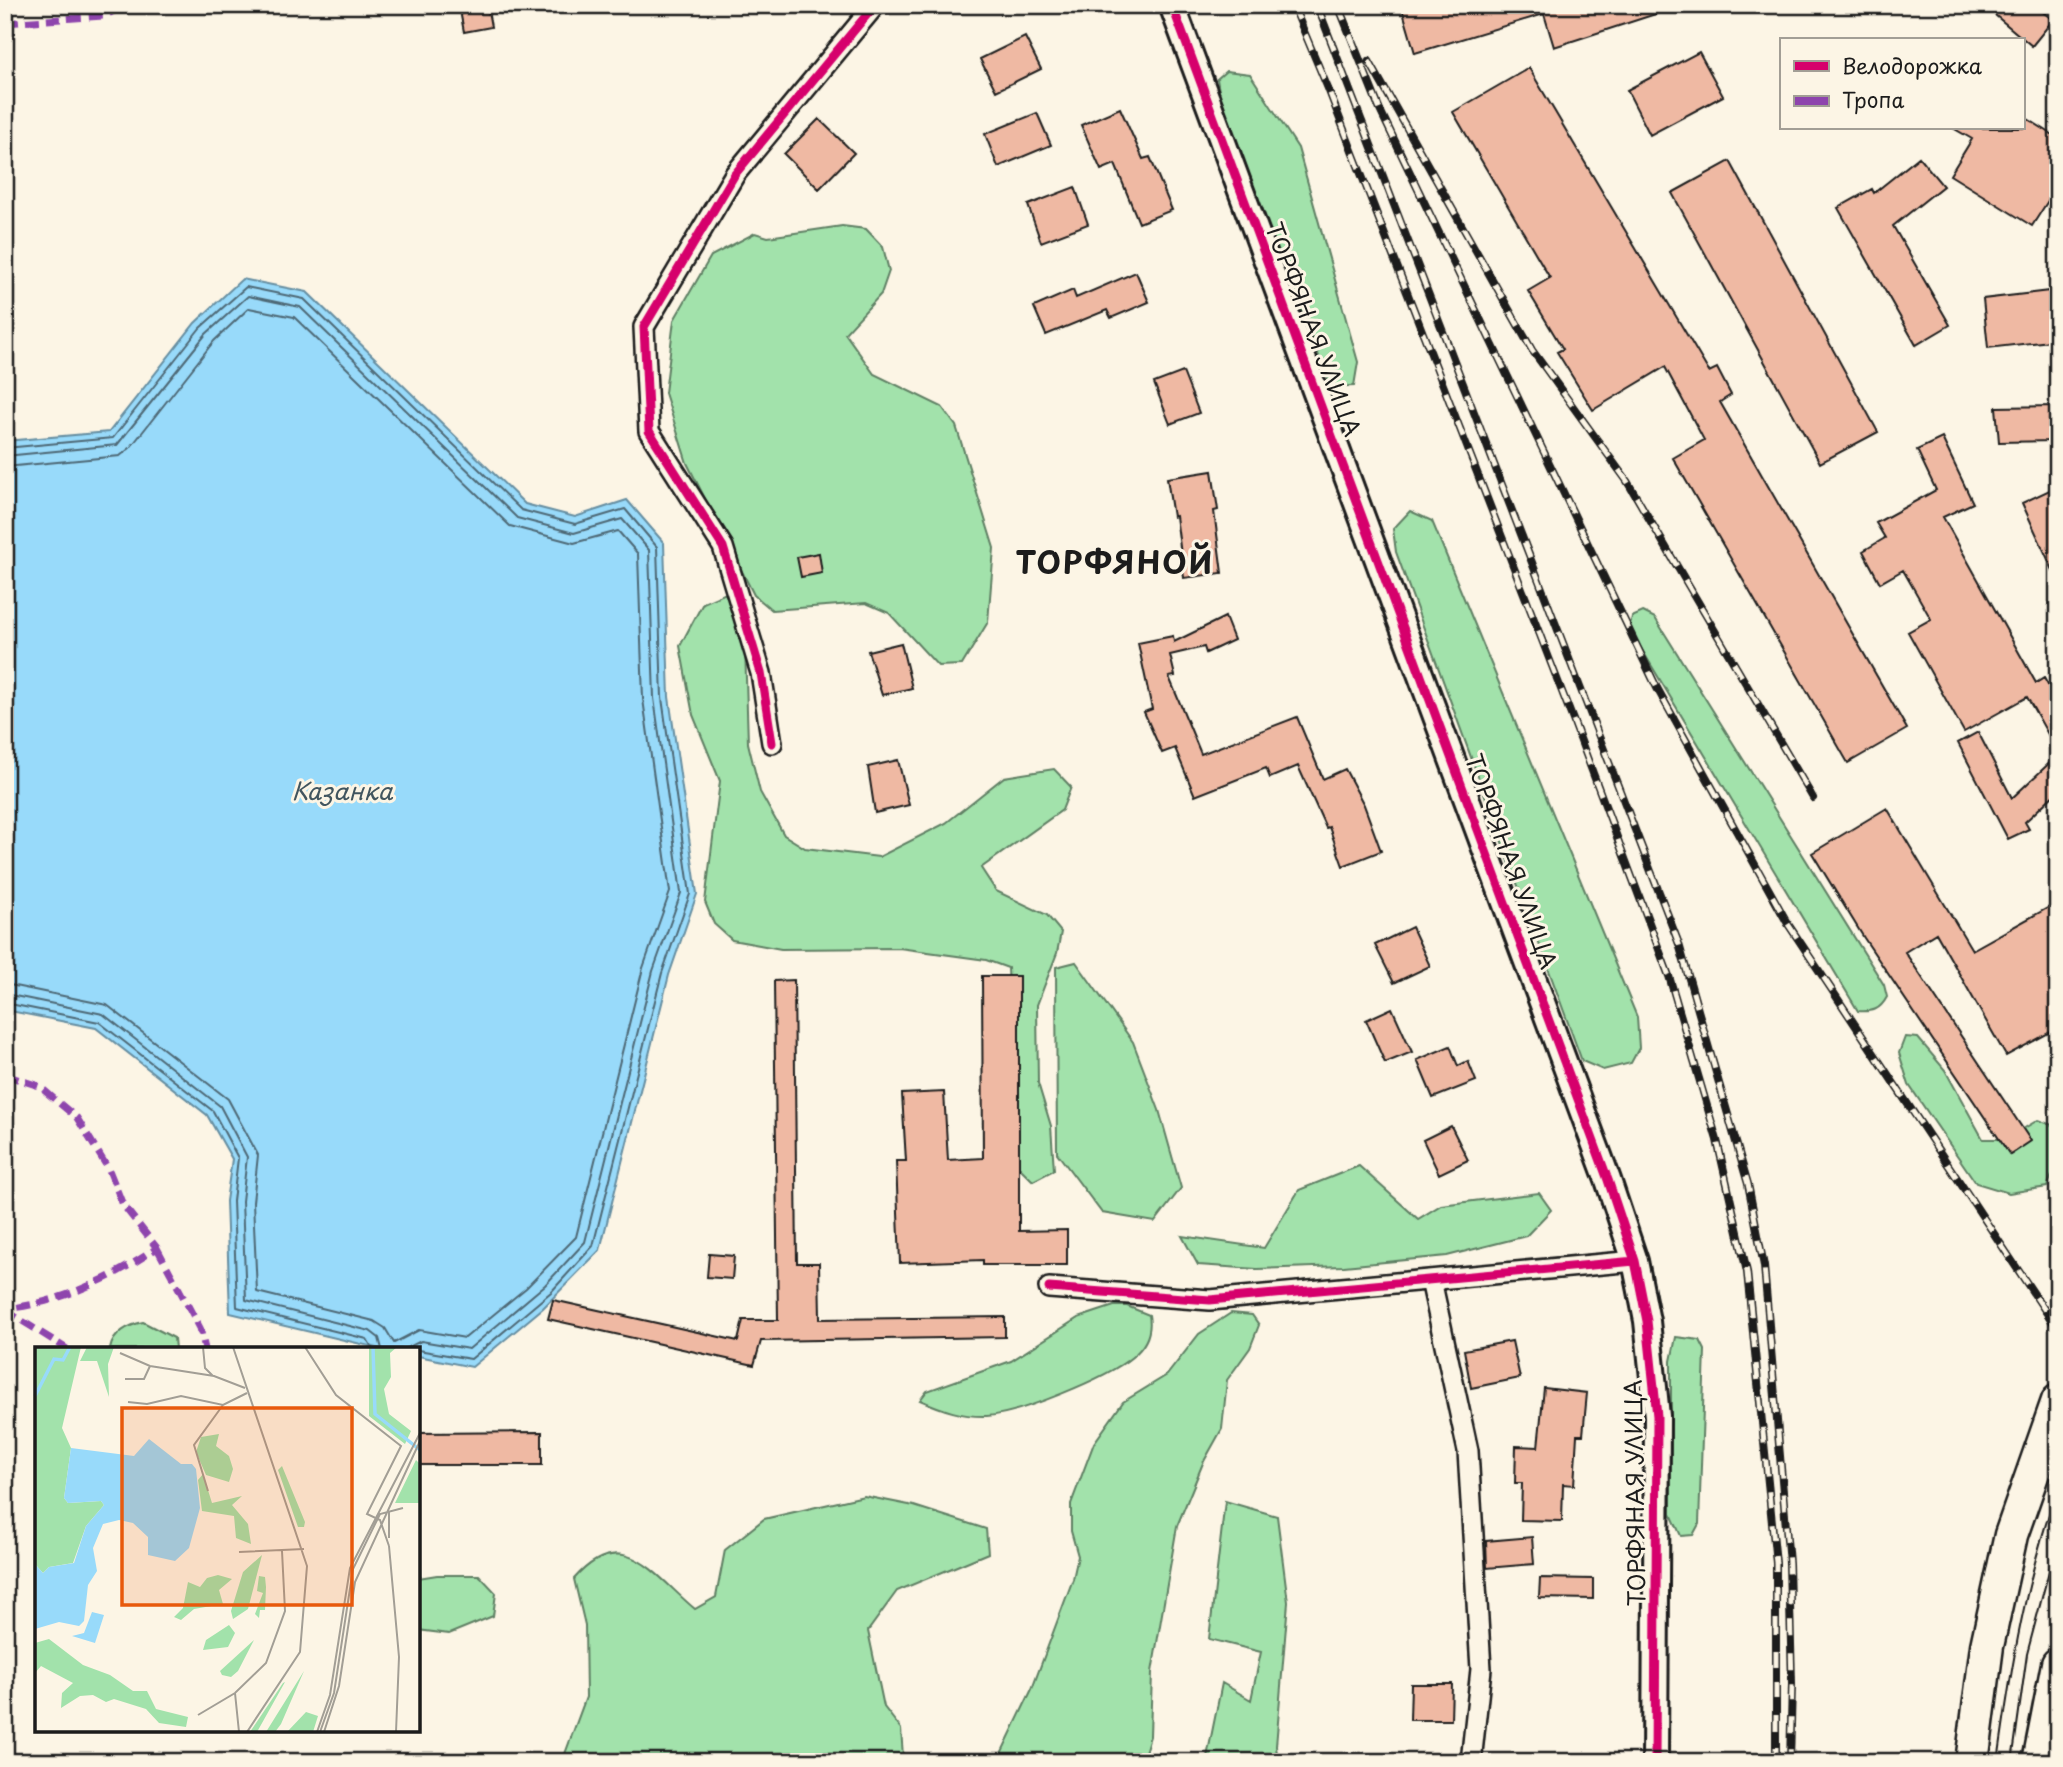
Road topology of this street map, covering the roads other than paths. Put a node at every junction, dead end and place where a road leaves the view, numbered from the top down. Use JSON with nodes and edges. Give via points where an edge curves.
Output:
{"nodes":[{"id":1,"x":875,"y":5,"type":"edge"},
{"id":2,"x":1172,"y":5,"type":"edge"},
{"id":3,"x":772,"y":743,"type":"dead end"},
{"id":4,"x":1635,"y":1261,"type":"junction"},
{"id":5,"x":1431,"y":1280,"type":"junction"},
{"id":6,"x":1049,"y":1288,"type":"dead end"},
{"id":7,"x":2058,"y":1401,"type":"edge"},
{"id":8,"x":2058,"y":1664,"type":"edge"},
{"id":9,"x":1471,"y":1762,"type":"edge"},
{"id":10,"x":1655,"y":1762,"type":"edge"},
{"id":11,"x":1972,"y":1762,"type":"edge"},
{"id":12,"x":2039,"y":1762,"type":"edge"}],
"edges":[{"from":1,"to":3,"type":"street","via":[[734,173],[644,327],[649,431],[723,547],[761,673]]},
{"from":2,"to":4,"type":"street","name":"ТОРФЯНАЯ УЛИЦА","via":[[1400,613]]},
{"from":4,"to":5,"type":"street"},
{"from":4,"to":10,"type":"street","name":"ТОРФЯНАЯ УЛИЦА","via":[[1657,1416]]},
{"from":5,"to":6,"type":"street","via":[[1210,1300]]},
{"from":5,"to":9,"type":"street","via":[[1468,1451],[1481,1670]]},
{"from":7,"to":11,"type":"main road","via":[[2011,1535],[1987,1646]]},
{"from":8,"to":12,"type":"main road"}]}
